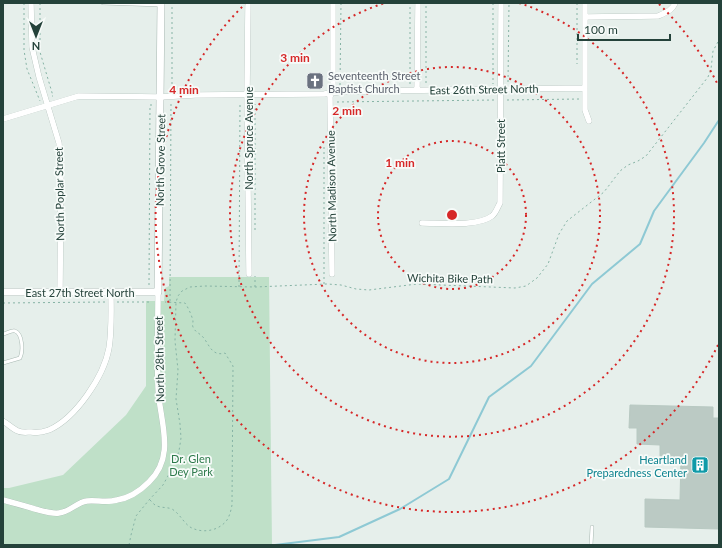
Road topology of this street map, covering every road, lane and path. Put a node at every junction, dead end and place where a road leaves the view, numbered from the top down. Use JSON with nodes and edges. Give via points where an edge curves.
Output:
{"nodes":[{"id":1,"x":31,"y":3,"type":"edge"},
{"id":2,"x":103,"y":3,"type":"edge"},
{"id":3,"x":172,"y":3,"type":"edge"},
{"id":4,"x":248,"y":3,"type":"edge"},
{"id":5,"x":333,"y":3,"type":"edge"},
{"id":6,"x":341,"y":3,"type":"edge"},
{"id":7,"x":410,"y":3,"type":"edge"},
{"id":8,"x":418,"y":3,"type":"edge"},
{"id":9,"x":426,"y":3,"type":"edge"},
{"id":10,"x":501,"y":3,"type":"edge"},
{"id":11,"x":577,"y":3,"type":"edge"},
{"id":12,"x":585,"y":3,"type":"edge"},
{"id":13,"x":675,"y":3,"type":"edge"},
{"id":14,"x":161,"y":4,"type":"edge"},
{"id":15,"x":585,"y":17,"type":"junction"},
{"id":16,"x":719,"y":40,"type":"edge"},
{"id":17,"x":577,"y":64,"type":"dead end"},
{"id":18,"x":426,"y":84,"type":"dead end"},
{"id":19,"x":410,"y":85,"type":"dead end"},
{"id":20,"x":339,"y":88,"type":"dead end"},
{"id":21,"x":585,"y":88,"type":"junction"},
{"id":22,"x":501,"y":89,"type":"junction"},
{"id":23,"x":417,"y":90,"type":"junction"},
{"id":24,"x":331,"y":93,"type":"junction"},
{"id":25,"x":247,"y":95,"type":"junction"},
{"id":26,"x":160,"y":96,"type":"junction"},
{"id":27,"x":172,"y":96,"type":"junction"},
{"id":28,"x":580,"y":99,"type":"dead end"},
{"id":29,"x":500,"y":100,"type":"junction"},
{"id":30,"x":330,"y":103,"type":"junction"},
{"id":31,"x":48,"y":105,"type":"junction"},
{"id":32,"x":160,"y":105,"type":"junction"},
{"id":33,"x":171,"y":105,"type":"junction"},
{"id":34,"x":3,"y":119,"type":"edge"},
{"id":35,"x":589,"y":120,"type":"dead end"},
{"id":36,"x":324,"y":142,"type":"dead end"},
{"id":37,"x":422,"y":223,"type":"dead end"},
{"id":38,"x":248,"y":274,"type":"dead end"},
{"id":39,"x":332,"y":274,"type":"dead end"},
{"id":40,"x":324,"y":284,"type":"junction"},
{"id":41,"x":3,"y":292,"type":"edge"},
{"id":42,"x":60,"y":292,"type":"junction"},
{"id":43,"x":111,"y":292,"type":"junction"},
{"id":44,"x":149,"y":292,"type":"junction"},
{"id":45,"x":158,"y":292,"type":"junction"},
{"id":46,"x":111,"y":302,"type":"junction"},
{"id":47,"x":149,"y":302,"type":"junction"},
{"id":48,"x":158,"y":302,"type":"junction"},
{"id":49,"x":170,"y":302,"type":"junction"},
{"id":50,"x":176,"y":302,"type":"junction"},
{"id":51,"x":3,"y":303,"type":"edge"},
{"id":52,"x":3,"y":334,"type":"edge"},
{"id":53,"x":3,"y":364,"type":"edge"},
{"id":54,"x":3,"y":421,"type":"edge"},
{"id":55,"x":3,"y":500,"type":"edge"},
{"id":56,"x":149,"y":500,"type":"junction"},
{"id":57,"x":592,"y":526,"type":"dead end"},
{"id":58,"x":129,"y":545,"type":"edge"},
{"id":59,"x":591,"y":545,"type":"edge"}],
"edges":[{"from":1,"to":31,"type":"street","name":"North Poplar Street","via":[[32,47]]},
{"from":2,"to":14,"type":"lane"},
{"from":3,"to":27,"type":"path"},
{"from":4,"to":25,"type":"street","name":"North Spruce Avenue"},
{"from":5,"to":24,"type":"street","name":"North Madison Avenue"},
{"from":6,"to":20,"type":"path"},
{"from":7,"to":19,"type":"path"},
{"from":8,"to":23,"type":"street"},
{"from":9,"to":18,"type":"path"},
{"from":10,"to":22,"type":"street","name":"Piatt Street"},
{"from":11,"to":17,"type":"path"},
{"from":12,"to":15,"type":"street"},
{"from":13,"to":15,"type":"street","via":[[667,12],[658,16]]},
{"from":14,"to":26,"type":"street","name":"North Grove Street"},
{"from":15,"to":21,"type":"street"},
{"from":16,"to":40,"type":"path","name":"Wichita Bike Path","via":[[713,51],[708,77],[646,156],[628,165],[604,192],[567,221],[559,234],[548,264],[537,278],[526,286],[515,288],[417,284],[369,290]]},
{"from":21,"to":22,"type":"street","name":"East 26th Street North"},
{"from":21,"to":35,"type":"street","via":[[585,110]]},
{"from":22,"to":23,"type":"street","name":"East 26th Street North"},
{"from":22,"to":29,"type":"street","name":"Piatt Street"},
{"from":23,"to":24,"type":"street","name":"East 26th Street North"},
{"from":24,"to":25,"type":"street","name":"East 26th Street North"},
{"from":24,"to":30,"type":"street","name":"North Madison Avenue"},
{"from":25,"to":27,"type":"street","name":"East 26th Street North"},
{"from":25,"to":38,"type":"street","name":"North Spruce Avenue"},
{"from":26,"to":27,"type":"street","name":"East 26th Street North"},
{"from":26,"to":31,"type":"street","name":"East 26th Street North","via":[[79,96]]},
{"from":26,"to":32,"type":"street","name":"North Grove Street"},
{"from":27,"to":33,"type":"path"},
{"from":28,"to":29,"type":"path"},
{"from":29,"to":30,"type":"path"},
{"from":29,"to":37,"type":"street","name":"Piatt Street","via":[[500,203],[493,216],[480,222],[464,224]]},
{"from":30,"to":39,"type":"street","name":"North Madison Avenue"},
{"from":31,"to":34,"type":"street","name":"East 26th Street North"},
{"from":31,"to":42,"type":"street","name":"North Poplar Street","via":[[59,142]]},
{"from":32,"to":33,"type":"path"},
{"from":32,"to":44,"type":"path","via":[[150,105]]},
{"from":32,"to":45,"type":"street","name":"North Grove Street"},
{"from":33,"to":49,"type":"path"},
{"from":36,"to":40,"type":"path"},
{"from":40,"to":50,"type":"path","name":"Wichita Bike Path","via":[[190,287],[178,296]]},
{"from":41,"to":42,"type":"street","name":"East 27th Street North"},
{"from":42,"to":43,"type":"street","name":"East 27th Street North"},
{"from":43,"to":44,"type":"street","name":"East 27th Street North"},
{"from":43,"to":46,"type":"street"},
{"from":44,"to":45,"type":"street","name":"East 27th Street North"},
{"from":44,"to":47,"type":"path"},
{"from":45,"to":48,"type":"street","name":"North 28th Street"},
{"from":46,"to":47,"type":"path"},
{"from":46,"to":51,"type":"path"},
{"from":46,"to":54,"type":"street","via":[[109,348],[105,361],[94,383],[75,410],[67,418],[42,432],[19,431]]},
{"from":47,"to":48,"type":"path"},
{"from":48,"to":49,"type":"path"},
{"from":48,"to":55,"type":"street","name":"North 28th Street","via":[[158,387],[165,447],[161,466],[156,474],[144,487],[127,497],[116,501],[82,502],[60,513]]},
{"from":49,"to":50,"type":"path"},
{"from":50,"to":56,"type":"path","via":[[176,399],[181,438],[168,477]]},
{"from":50,"to":56,"type":"path","via":[[185,303],[196,332],[201,334],[214,352],[225,353],[233,366],[232,505],[231,512],[222,525],[204,531],[190,527],[170,508],[156,506]]},
{"from":52,"to":53,"type":"lane","via":[[18,332],[22,354],[20,358]]},
{"from":56,"to":58,"type":"path","via":[[136,516]]},
{"from":57,"to":59,"type":"lane"}]}
